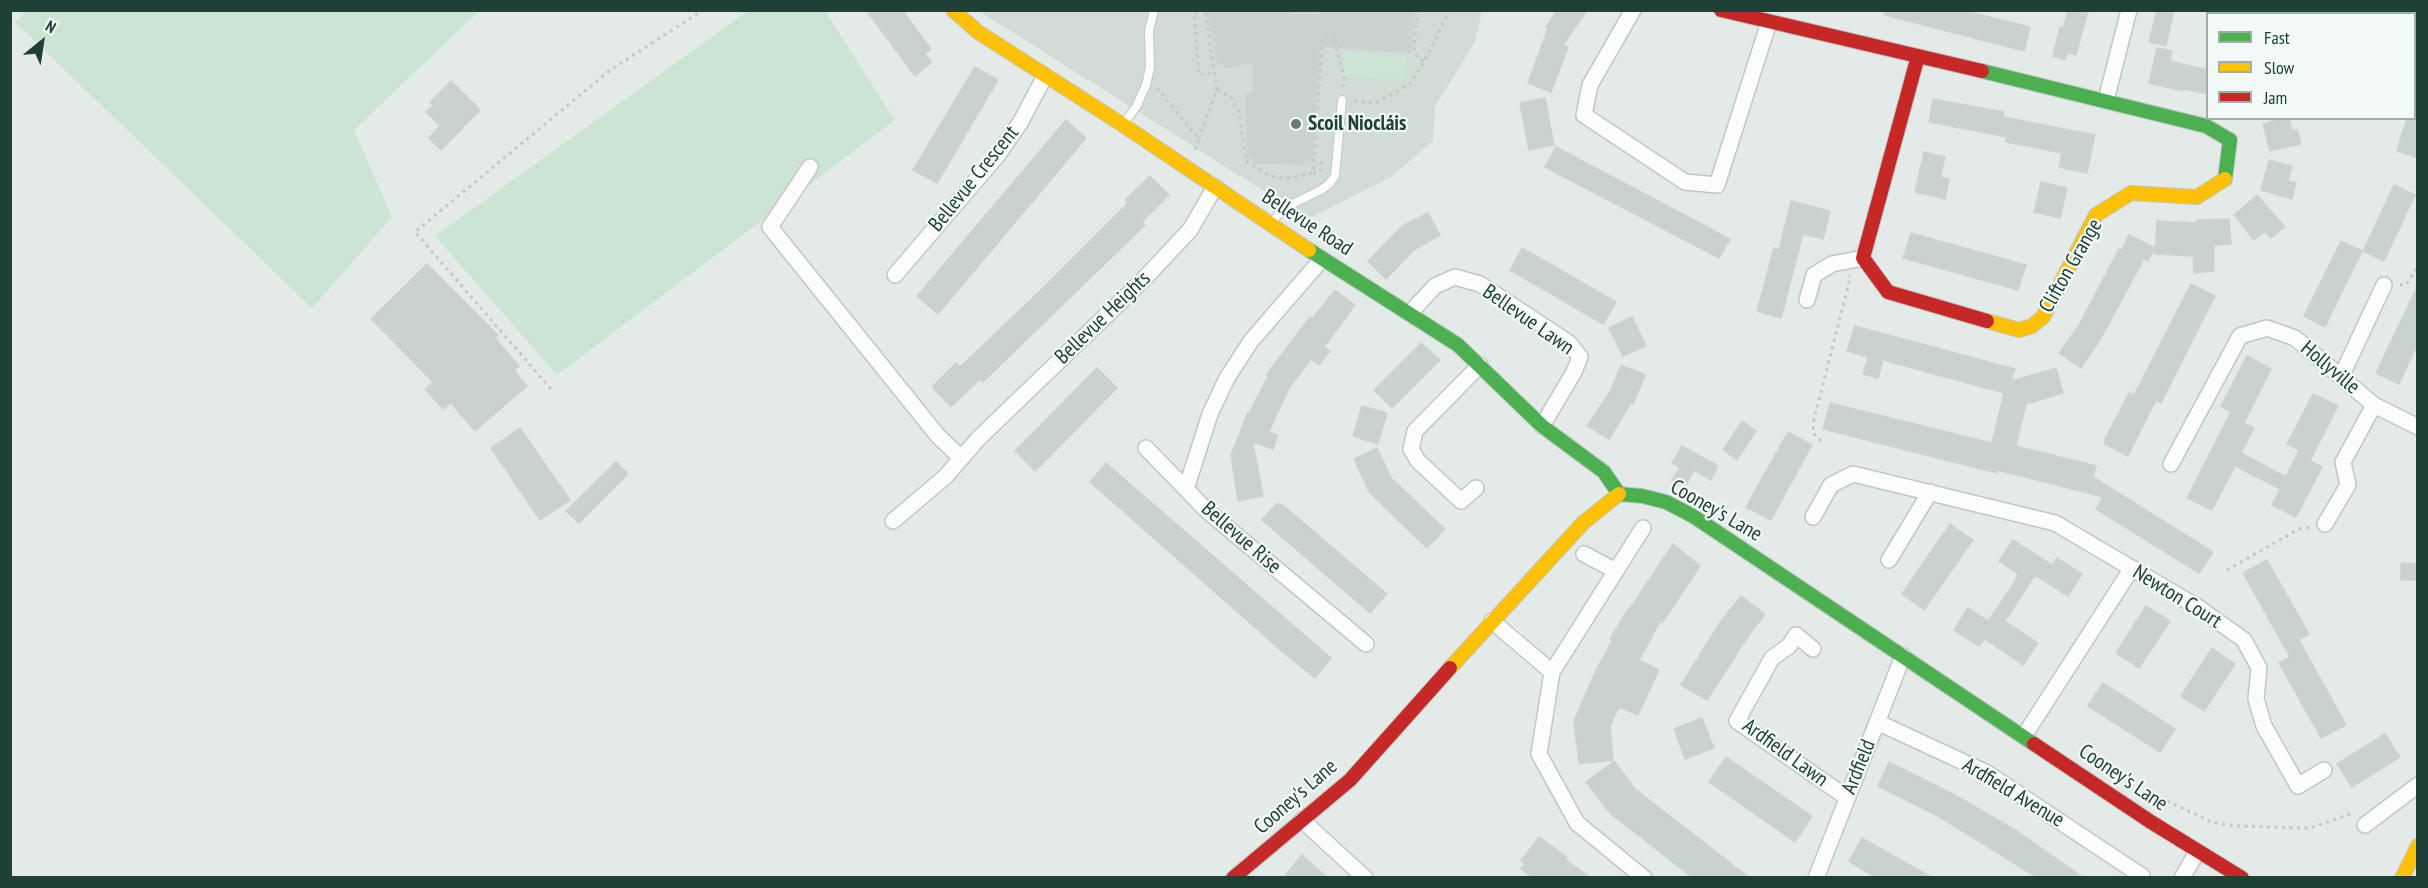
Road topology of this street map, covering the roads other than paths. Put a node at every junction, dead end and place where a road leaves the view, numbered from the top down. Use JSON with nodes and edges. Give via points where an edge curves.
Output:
{"nodes":[{"id":1,"x":953,"y":10,"type":"edge"},
{"id":2,"x":1154,"y":10,"type":"edge"},
{"id":3,"x":1633,"y":10,"type":"edge"},
{"id":4,"x":1721,"y":10,"type":"edge"},
{"id":5,"x":2129,"y":10,"type":"edge"},
{"id":6,"x":1769,"y":22,"type":"junction"},
{"id":7,"x":1918,"y":56,"type":"junction"},
{"id":8,"x":1045,"y":76,"type":"junction"},
{"id":9,"x":1342,"y":100,"type":"road end"},
{"id":10,"x":2106,"y":100,"type":"junction"},
{"id":11,"x":1123,"y":125,"type":"junction"},
{"id":12,"x":810,"y":167,"type":"dead end"},
{"id":13,"x":1215,"y":187,"type":"junction"},
{"id":14,"x":1271,"y":225,"type":"junction"},
{"id":15,"x":1322,"y":259,"type":"junction"},
{"id":16,"x":1856,"y":259,"type":"junction"},
{"id":17,"x":895,"y":274,"type":"dead end"},
{"id":18,"x":2384,"y":285,"type":"road end"},
{"id":19,"x":1807,"y":300,"type":"dead end"},
{"id":20,"x":1410,"y":313,"type":"junction"},
{"id":21,"x":1480,"y":365,"type":"junction"},
{"id":22,"x":2341,"y":376,"type":"junction"},
{"id":23,"x":2374,"y":405,"type":"junction"},
{"id":24,"x":1542,"y":426,"type":"junction"},
{"id":25,"x":2418,"y":427,"type":"edge"},
{"id":26,"x":1146,"y":448,"type":"dead end"},
{"id":27,"x":961,"y":458,"type":"junction"},
{"id":28,"x":2170,"y":464,"type":"dead end"},
{"id":29,"x":1476,"y":488,"type":"dead end"},
{"id":30,"x":1186,"y":489,"type":"junction"},
{"id":31,"x":1930,"y":492,"type":"junction"},
{"id":32,"x":1619,"y":494,"type":"junction"},
{"id":33,"x":1813,"y":517,"type":"dead end"},
{"id":34,"x":892,"y":521,"type":"dead end"},
{"id":35,"x":2325,"y":524,"type":"road end"},
{"id":36,"x":1643,"y":528,"type":"dead end"},
{"id":37,"x":1584,"y":554,"type":"dead end"},
{"id":38,"x":1889,"y":560,"type":"dead end"},
{"id":39,"x":2132,"y":568,"type":"junction"},
{"id":40,"x":1616,"y":571,"type":"junction"},
{"id":41,"x":1492,"y":621,"type":"junction"},
{"id":42,"x":1366,"y":644,"type":"dead end"},
{"id":43,"x":1813,"y":649,"type":"dead end"},
{"id":44,"x":1903,"y":656,"type":"junction"},
{"id":45,"x":1552,"y":672,"type":"junction"},
{"id":46,"x":1877,"y":722,"type":"junction"},
{"id":47,"x":2025,"y":736,"type":"junction"},
{"id":48,"x":2324,"y":770,"type":"dead end"},
{"id":49,"x":2418,"y":785,"type":"edge"},
{"id":50,"x":1846,"y":797,"type":"junction"},
{"id":51,"x":1302,"y":820,"type":"junction"},
{"id":52,"x":2366,"y":825,"type":"dead end"},
{"id":53,"x":2418,"y":846,"type":"edge"},
{"id":54,"x":2197,"y":852,"type":"junction"},
{"id":55,"x":2414,"y":864,"type":"edge"},
{"id":56,"x":2142,"y":876,"type":"edge"},
{"id":57,"x":1233,"y":878,"type":"edge"},
{"id":58,"x":1365,"y":878,"type":"edge"},
{"id":59,"x":1644,"y":878,"type":"edge"},
{"id":60,"x":1816,"y":878,"type":"edge"},
{"id":61,"x":2182,"y":878,"type":"edge"},
{"id":62,"x":2242,"y":878,"type":"edge"},
{"id":63,"x":2402,"y":878,"type":"edge"}],
"edges":[{"from":1,"to":8,"type":"street","name":"Bellevue Road","via":[[978,32]]},
{"from":2,"to":11,"type":"lane","via":[[1149,31],[1148,78],[1136,107]]},
{"from":3,"to":6,"type":"street","via":[[1590,85],[1584,115],[1685,182],[1717,185]]},
{"from":4,"to":6,"type":"street","name":"Clifton Grange"},
{"from":5,"to":10,"type":"street"},
{"from":6,"to":7,"type":"street","name":"Clifton Grange"},
{"from":7,"to":10,"type":"street","name":"Clifton Grange"},
{"from":7,"to":16,"type":"street"},
{"from":8,"to":11,"type":"street","name":"Bellevue Road"},
{"from":8,"to":17,"type":"street","name":"Bellevue Crescent","via":[[997,156]]},
{"from":9,"to":14,"type":"lane","via":[[1335,176],[1321,190],[1282,208]]},
{"from":10,"to":16,"type":"street","name":"Clifton Grange","via":[[2206,126],[2230,140],[2224,180],[2197,197],[2131,193],[2096,215],[2043,317],[2032,326],[2019,330],[1888,292]]},
{"from":11,"to":13,"type":"street","name":"Bellevue Road"},
{"from":12,"to":27,"type":"street","via":[[770,227],[938,436]]},
{"from":13,"to":14,"type":"street","name":"Bellevue Road"},
{"from":13,"to":27,"type":"street","name":"Bellevue Heights","via":[[1190,230]]},
{"from":14,"to":15,"type":"street","name":"Bellevue Road"},
{"from":15,"to":20,"type":"street","name":"Bellevue Road"},
{"from":15,"to":30,"type":"street","name":"Bellevue Rise","via":[[1251,341],[1227,378],[1210,414]]},
{"from":16,"to":19,"type":"street","via":[[1832,264],[1814,275]]},
{"from":18,"to":22,"type":"street"},
{"from":20,"to":21,"type":"street","name":"Bellevue Road"},
{"from":20,"to":24,"type":"street","name":"Bellevue Lawn","via":[[1435,286],[1455,277],[1480,284],[1569,343],[1580,357]]},
{"from":21,"to":24,"type":"street","name":"Bellevue Road"},
{"from":21,"to":29,"type":"street","via":[[1415,431],[1411,449],[1418,461],[1461,501]]},
{"from":22,"to":23,"type":"street","name":"Hollyville"},
{"from":22,"to":28,"type":"street","name":"Hollyville","via":[[2295,338],[2267,328],[2240,336]]},
{"from":23,"to":25,"type":"street","name":"Hollyville"},
{"from":23,"to":35,"type":"street","via":[[2343,462],[2348,485]]},
{"from":24,"to":32,"type":"street","name":"Bellevue Road","via":[[1604,472]]},
{"from":26,"to":30,"type":"street"},
{"from":27,"to":34,"type":"street","name":"Bellevue Heights","via":[[945,477]]},
{"from":30,"to":42,"type":"street","name":"Bellevue Rise"},
{"from":31,"to":33,"type":"street","name":"Newton Court","via":[[1853,474],[1831,486]]},
{"from":31,"to":38,"type":"street"},
{"from":31,"to":39,"type":"street","name":"Newton Court","via":[[2055,523]]},
{"from":32,"to":41,"type":"street","name":"Cooney's Lane","via":[[1583,523]]},
{"from":32,"to":44,"type":"street","name":"Cooney's Lane","via":[[1666,502],[1693,516]]},
{"from":36,"to":40,"type":"street"},
{"from":37,"to":40,"type":"street"},
{"from":39,"to":47,"type":"street"},
{"from":39,"to":48,"type":"street","name":"Newton Court","via":[[2244,640],[2259,668],[2256,699],[2264,726],[2298,786]]},
{"from":40,"to":45,"type":"street"},
{"from":41,"to":45,"type":"street"},
{"from":41,"to":51,"type":"street","name":"Cooney's Lane","via":[[1350,780]]},
{"from":43,"to":50,"type":"street","name":"Ardfield Lawn","via":[[1796,635],[1789,646],[1772,658],[1737,721]]},
{"from":44,"to":46,"type":"street","name":"Ardfield"},
{"from":44,"to":47,"type":"street","name":"Cooney's Lane"},
{"from":45,"to":59,"type":"street","via":[[1539,754],[1577,824]]},
{"from":46,"to":50,"type":"street","name":"Ardfield"},
{"from":46,"to":56,"type":"street","name":"Ardfield Avenue","via":[[1987,773]]},
{"from":47,"to":54,"type":"street","name":"Cooney's Lane"},
{"from":49,"to":52,"type":"street"},
{"from":50,"to":60,"type":"street","name":"Ardfield"},
{"from":51,"to":57,"type":"street","name":"Cooney's Lane"},
{"from":51,"to":58,"type":"street"},
{"from":53,"to":55,"type":"street"},
{"from":54,"to":61,"type":"street"},
{"from":54,"to":62,"type":"street","name":"Cooney's Lane"},
{"from":55,"to":63,"type":"street"}]}
